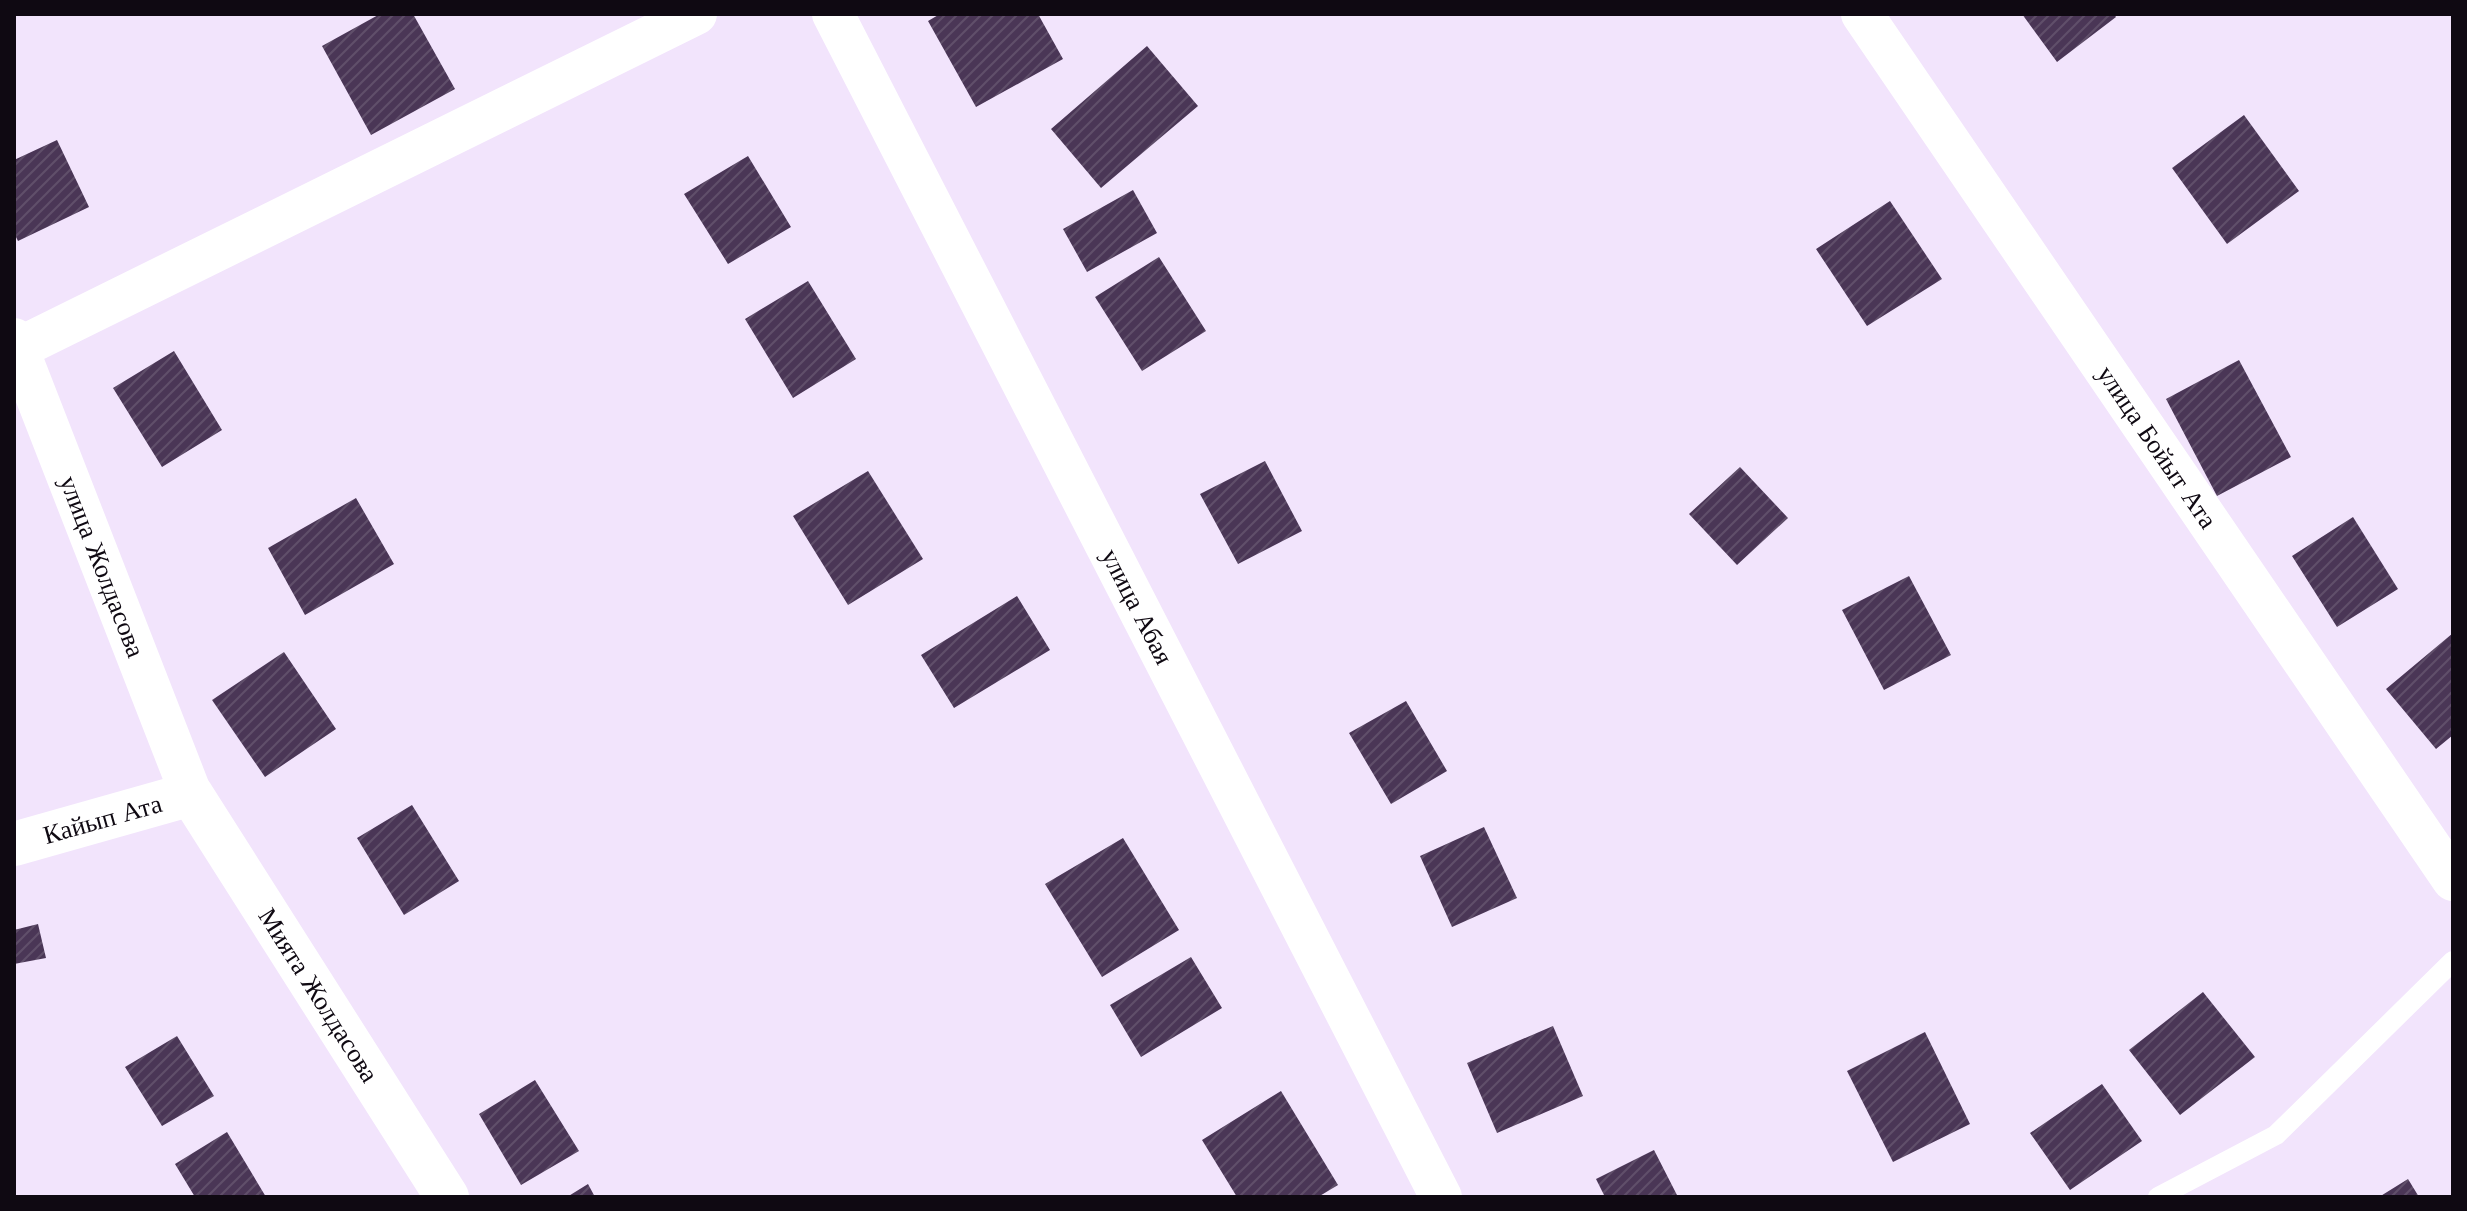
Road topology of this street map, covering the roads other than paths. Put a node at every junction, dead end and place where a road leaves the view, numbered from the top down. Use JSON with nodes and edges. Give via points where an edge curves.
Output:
{"nodes":[{"id":1,"x":696,"y":14,"type":"edge"},
{"id":2,"x":833,"y":14,"type":"edge"},
{"id":3,"x":1862,"y":14,"type":"edge"},
{"id":4,"x":16,"y":343,"type":"edge"},
{"id":5,"x":191,"y":794,"type":"junction"},
{"id":6,"x":14,"y":844,"type":"edge"},
{"id":7,"x":2453,"y":880,"type":"edge"},
{"id":8,"x":2453,"y":961,"type":"edge"},
{"id":9,"x":447,"y":1197,"type":"edge"},
{"id":10,"x":1441,"y":1197,"type":"edge"},
{"id":11,"x":2158,"y":1197,"type":"edge"}],
"edges":[{"from":1,"to":4,"type":"street"},
{"from":2,"to":10,"type":"street","name":"улица Абая"},
{"from":3,"to":7,"type":"street","name":"улица Бойыт Ата"},
{"from":4,"to":5,"type":"street","name":"улица Жолдасова"},
{"from":5,"to":6,"type":"street","name":"Кайып Ата"},
{"from":5,"to":9,"type":"street","name":"Мията Жолдасова"},
{"from":8,"to":11,"type":"lane","via":[[2276,1135]]}]}
